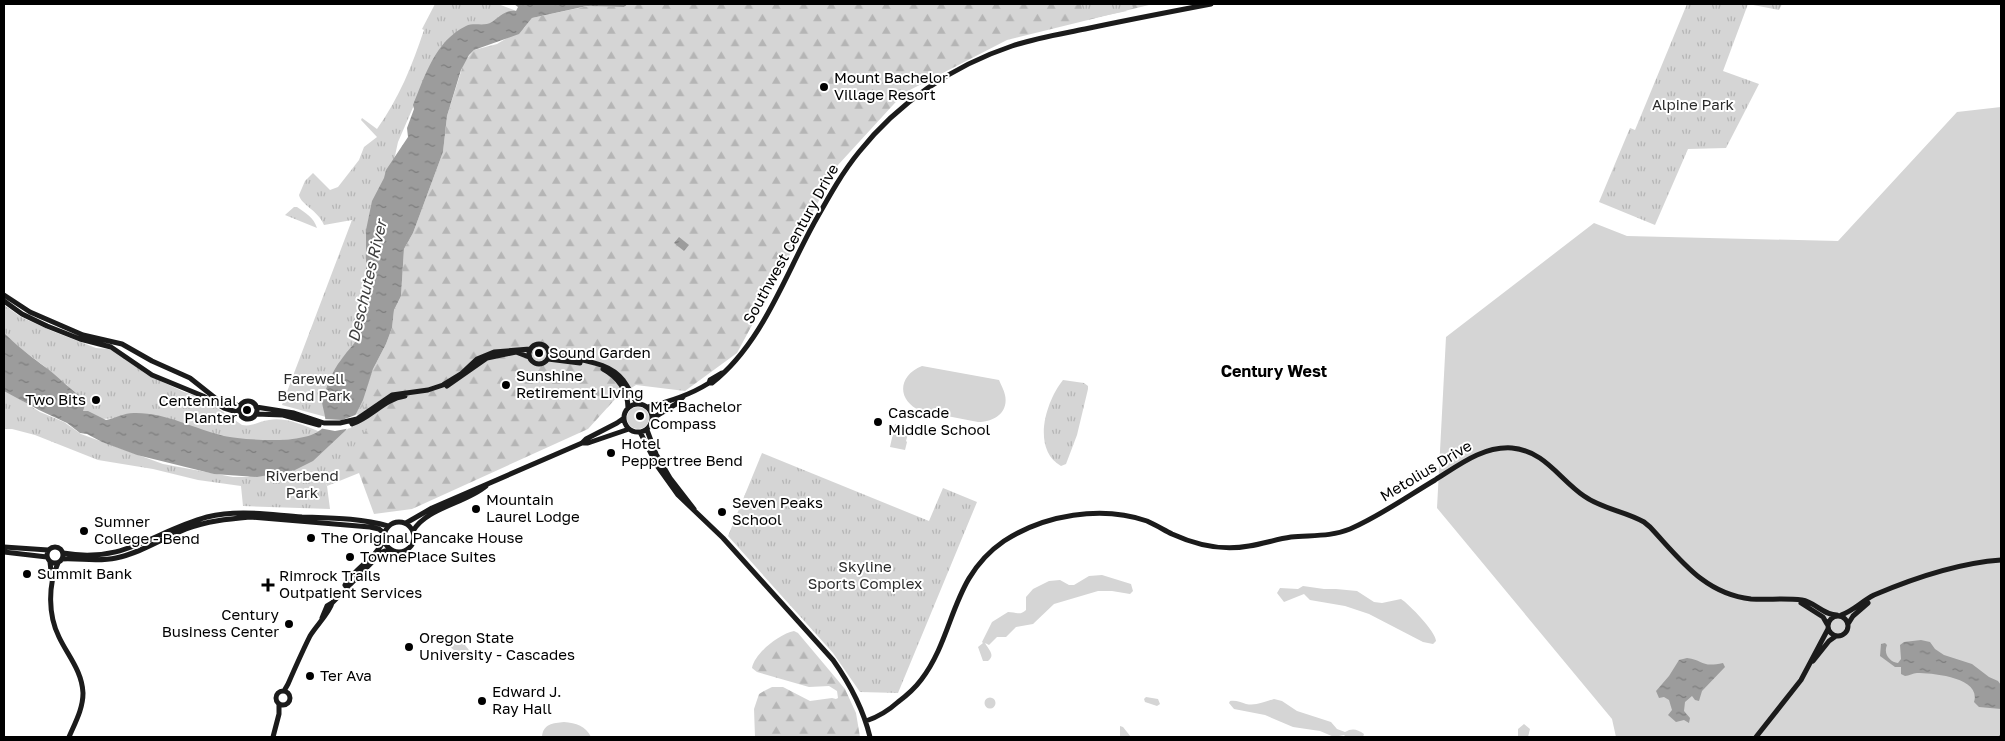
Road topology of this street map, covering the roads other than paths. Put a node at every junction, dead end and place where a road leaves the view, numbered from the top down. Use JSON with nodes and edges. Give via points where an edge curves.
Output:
{"nodes":[{"id":1,"x":1211,"y":4,"type":"edge"},
{"id":2,"x":4,"y":295,"type":"edge"},
{"id":3,"x":4,"y":300,"type":"edge"},
{"id":4,"x":530,"y":349,"type":"junction"},
{"id":5,"x":550,"y":352,"type":"junction"},
{"id":6,"x":529,"y":357,"type":"junction"},
{"id":7,"x":548,"y":359,"type":"junction"},
{"id":8,"x":683,"y":397,"type":"junction"},
{"id":9,"x":637,"y":404,"type":"junction"},
{"id":10,"x":240,"y":406,"type":"junction"},
{"id":11,"x":256,"y":408,"type":"junction"},
{"id":12,"x":628,"y":408,"type":"junction"},
{"id":13,"x":648,"y":408,"type":"junction"},
{"id":14,"x":240,"y":412,"type":"junction"},
{"id":15,"x":256,"y":414,"type":"junction"},
{"id":16,"x":293,"y":415,"type":"junction"},
{"id":17,"x":624,"y":418,"type":"junction"},
{"id":18,"x":653,"y":418,"type":"junction"},
{"id":19,"x":629,"y":429,"type":"junction"},
{"id":20,"x":647,"y":430,"type":"junction"},
{"id":21,"x":640,"y":432,"type":"junction"},
{"id":22,"x":582,"y":443,"type":"junction"},
{"id":23,"x":489,"y":484,"type":"junction"},
{"id":24,"x":694,"y":509,"type":"junction"},
{"id":25,"x":406,"y":523,"type":"junction"},
{"id":26,"x":388,"y":526,"type":"junction"},
{"id":27,"x":413,"y":531,"type":"junction"},
{"id":28,"x":384,"y":537,"type":"junction"},
{"id":29,"x":4,"y":547,"type":"edge"},
{"id":30,"x":390,"y":549,"type":"junction"},
{"id":31,"x":48,"y":550,"type":"junction"},
{"id":32,"x":4,"y":552,"type":"edge"},
{"id":33,"x":63,"y":553,"type":"junction"},
{"id":34,"x":49,"y":560,"type":"junction"},
{"id":35,"x":2001,"y":560,"type":"edge"},
{"id":36,"x":60,"y":561,"type":"junction"},
{"id":37,"x":52,"y":580,"type":"junction"},
{"id":38,"x":343,"y":590,"type":"junction"},
{"id":39,"x":1877,"y":595,"type":"junction"},
{"id":40,"x":1796,"y":600,"type":"junction"},
{"id":41,"x":1839,"y":615,"type":"junction"},
{"id":42,"x":1848,"y":624,"type":"junction"},
{"id":43,"x":1827,"y":627,"type":"junction"},
{"id":44,"x":1836,"y":636,"type":"junction"},
{"id":45,"x":1811,"y":663,"type":"junction"},
{"id":46,"x":286,"y":692,"type":"junction"},
{"id":47,"x":282,"y":705,"type":"junction"},
{"id":48,"x":866,"y":721,"type":"junction"},
{"id":49,"x":69,"y":737,"type":"edge"},
{"id":50,"x":273,"y":737,"type":"edge"},
{"id":51,"x":870,"y":737,"type":"edge"},
{"id":52,"x":1756,"y":737,"type":"edge"}],
"edges":[{"from":1,"to":8,"type":"main road","name":"Southwest Century Drive","via":[[1012,46],[956,71],[914,98],[886,122],[852,161],[826,201],[754,337],[723,373]]},
{"from":2,"to":10,"type":"main road","via":[[20,307],[83,335],[122,344],[190,378],[219,400]]},
{"from":3,"to":14,"type":"main road","via":[[22,314],[47,326],[111,347],[152,375],[224,408]]},
{"from":4,"to":5,"type":"main road","via":[[535,344],[542,344]]},
{"from":4,"to":6,"type":"main road"},
{"from":4,"to":16,"type":"main road","via":[[494,352],[477,359],[443,385],[398,394],[380,402],[357,419],[324,423]]},
{"from":5,"to":7,"type":"main road"},
{"from":5,"to":9,"type":"main road","via":[[611,370],[623,380]]},
{"from":6,"to":7,"type":"main road","via":[[539,364]]},
{"from":6,"to":16,"type":"main road","via":[[516,352],[487,358],[443,389],[386,402],[358,422],[340,427],[317,425]]},
{"from":7,"to":12,"type":"main road","via":[[590,364],[607,372],[623,387]]},
{"from":8,"to":13,"type":"main road","name":"Southwest Century Drive"},
{"from":8,"to":18,"type":"main road","name":"Southwest Century Drive"},
{"from":9,"to":12,"type":"main road"},
{"from":9,"to":13,"type":"main road"},
{"from":10,"to":11,"type":"main road","via":[[250,402]]},
{"from":10,"to":14,"type":"main road"},
{"from":11,"to":15,"type":"main road"},
{"from":11,"to":16,"type":"main road"},
{"from":12,"to":17,"type":"main road"},
{"from":13,"to":18,"type":"main road"},
{"from":14,"to":15,"type":"main road","via":[[246,418]]},
{"from":15,"to":16,"type":"main road"},
{"from":17,"to":19,"type":"main road"},
{"from":17,"to":22,"type":"main road"},
{"from":18,"to":20,"type":"main road"},
{"from":19,"to":21,"type":"main road"},
{"from":19,"to":22,"type":"main road"},
{"from":20,"to":21,"type":"main road"},
{"from":20,"to":24,"type":"main road","via":[[670,478]]},
{"from":21,"to":24,"type":"main road","via":[[672,487]]},
{"from":22,"to":23,"type":"main road"},
{"from":23,"to":25,"type":"main road","via":[[432,508]]},
{"from":23,"to":27,"type":"main road","via":[[432,514]]},
{"from":24,"to":48,"type":"main road","via":[[833,660],[848,681]]},
{"from":25,"to":26,"type":"main road"},
{"from":25,"to":27,"type":"main road"},
{"from":26,"to":28,"type":"main road"},
{"from":26,"to":33,"type":"main road","via":[[370,521],[234,513],[189,523],[119,552],[96,555]]},
{"from":27,"to":30,"type":"main road","via":[[414,539],[408,549],[400,552]]},
{"from":28,"to":30,"type":"main road"},
{"from":28,"to":36,"type":"main road","via":[[379,529],[370,527],[232,518],[188,528],[116,558]]},
{"from":28,"to":38,"type":"main road"},
{"from":29,"to":31,"type":"main road"},
{"from":30,"to":38,"type":"main road","via":[[382,552]]},
{"from":31,"to":33,"type":"main road","via":[[56,546]]},
{"from":31,"to":34,"type":"main road"},
{"from":32,"to":34,"type":"main road","via":[[40,555]]},
{"from":33,"to":36,"type":"main road"},
{"from":34,"to":36,"type":"main road"},
{"from":34,"to":37,"type":"main road"},
{"from":35,"to":39,"type":"main road","via":[[1915,578]]},
{"from":36,"to":37,"type":"main road"},
{"from":37,"to":49,"type":"main road","via":[[54,625],[80,675],[83,690],[81,708]]},
{"from":38,"to":46,"type":"main road","via":[[327,606]]},
{"from":39,"to":41,"type":"main road"},
{"from":39,"to":42,"type":"main road"},
{"from":40,"to":41,"type":"main road","name":"Metolius Drive","via":[[1828,614]]},
{"from":40,"to":43,"type":"main road","name":"Metolius Drive","via":[[1814,610]]},
{"from":40,"to":48,"type":"main road","name":"Metolius Drive","via":[[1746,598],[1714,587],[1688,569],[1644,522],[1583,496],[1539,457],[1512,448],[1494,449],[1476,455],[1341,533],[1285,538],[1235,548],[1203,545],[1141,519],[1107,513],[1071,515],[1036,524],[999,545],[971,572],[932,663],[921,680],[886,711]]},
{"from":41,"to":42,"type":"main road"},
{"from":41,"to":43,"type":"main road","via":[[1831,617]]},
{"from":42,"to":44,"type":"main road","via":[[1846,632]]},
{"from":43,"to":44,"type":"main road"},
{"from":43,"to":45,"type":"main road"},
{"from":44,"to":45,"type":"main road"},
{"from":45,"to":52,"type":"main road"},
{"from":46,"to":47,"type":"main road","via":[[291,699]]},
{"from":46,"to":47,"type":"main road","via":[[279,692],[276,696],[276,701]]},
{"from":47,"to":50,"type":"main road"},
{"from":48,"to":51,"type":"main road"}]}
